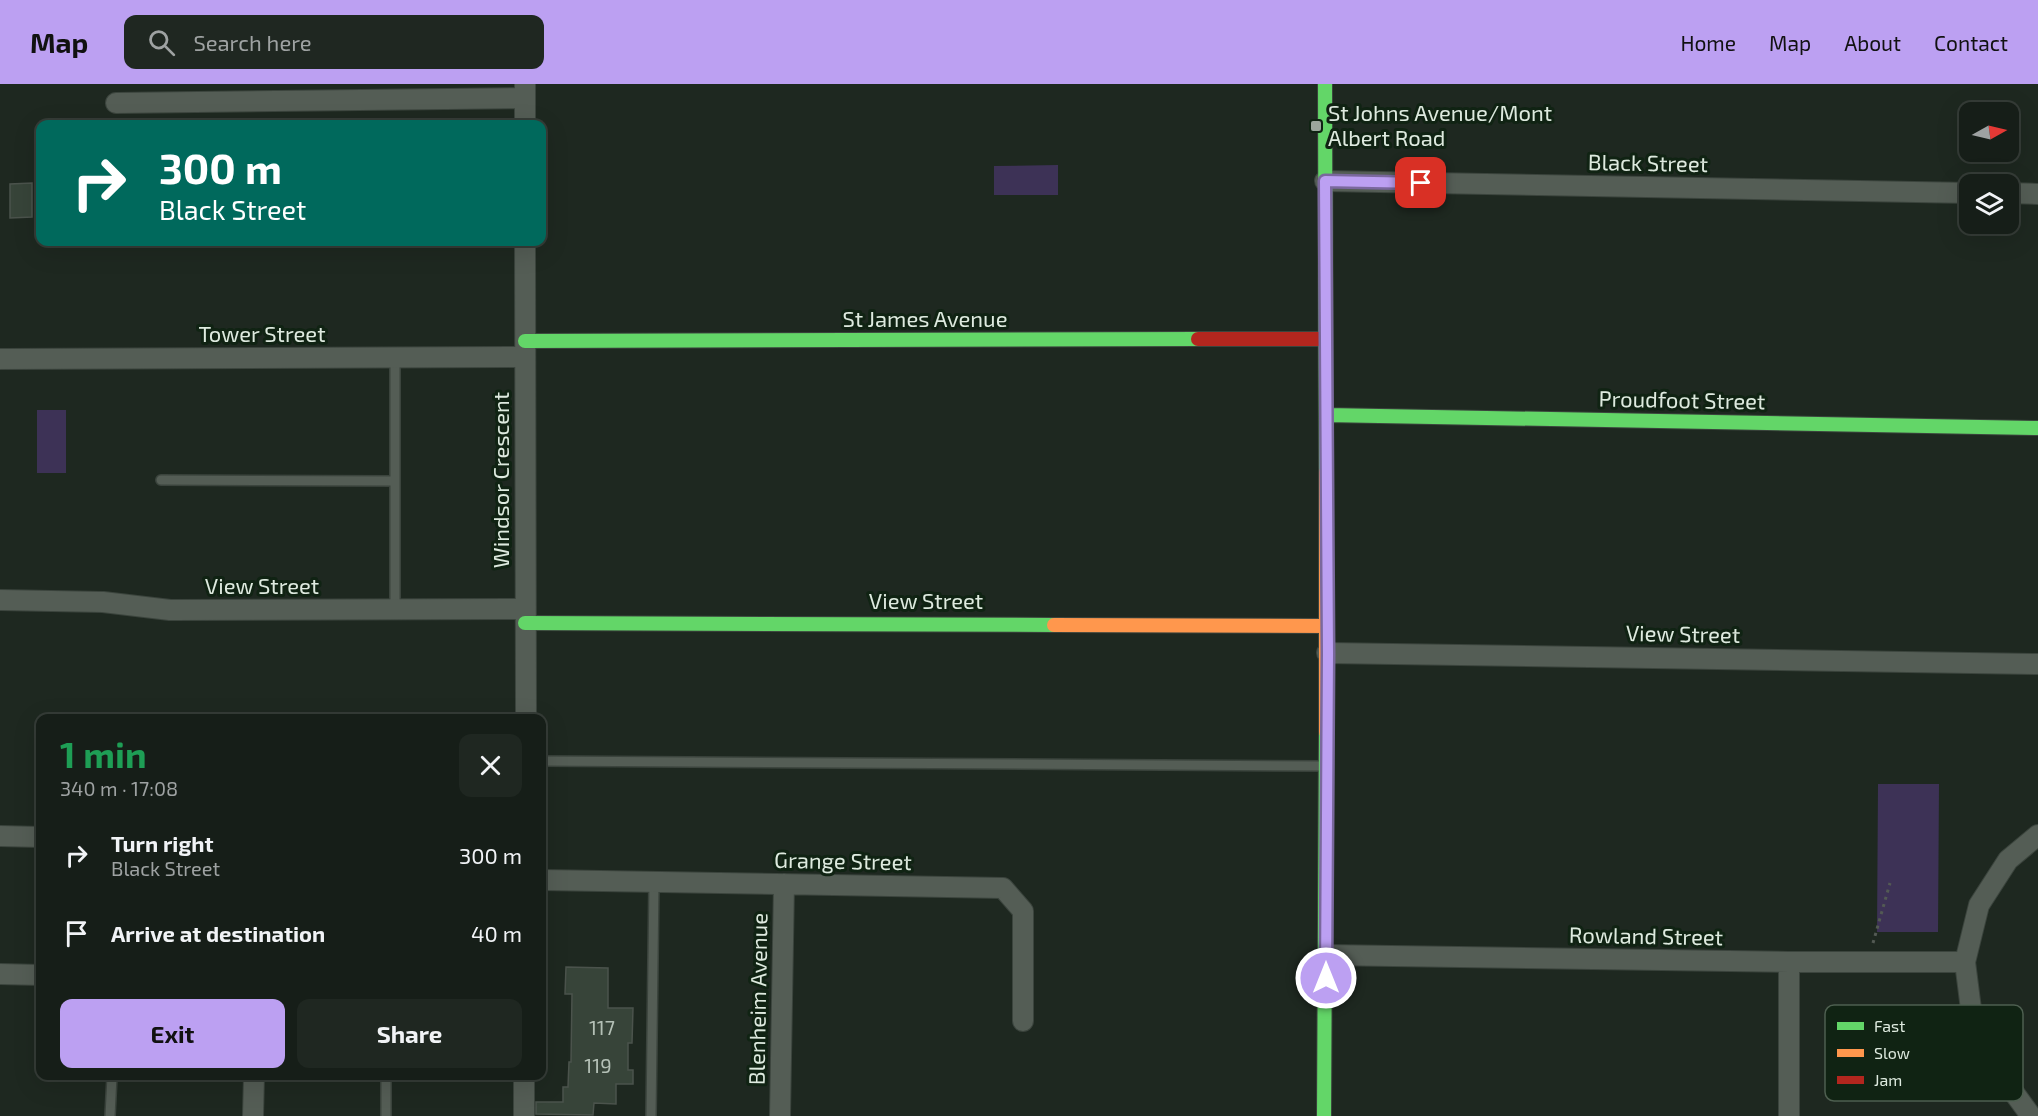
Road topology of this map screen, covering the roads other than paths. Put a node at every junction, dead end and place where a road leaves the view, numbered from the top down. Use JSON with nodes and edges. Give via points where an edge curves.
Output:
{"nodes":[{"id":1,"x":1325,"y":84,"type":"edge"},
{"id":2,"x":525,"y":91,"type":"edge"},
{"id":3,"x":116,"y":103,"type":"dead end"},
{"id":4,"x":525,"y":120,"type":"edge"},
{"id":5,"x":1325,"y":181,"type":"junction"},
{"id":6,"x":1959,"y":193,"type":"edge"},
{"id":7,"x":2019,"y":193,"type":"edge"},
{"id":8,"x":2038,"y":194,"type":"edge"},
{"id":9,"x":525,"y":246,"type":"edge"},
{"id":10,"x":1325,"y":339,"type":"junction"},
{"id":11,"x":525,"y":349,"type":"junction"},
{"id":12,"x":395,"y":357,"type":"junction"},
{"id":13,"x":0,"y":359,"type":"edge"},
{"id":14,"x":1326,"y":415,"type":"junction"},
{"id":15,"x":2038,"y":428,"type":"edge"},
{"id":16,"x":161,"y":480,"type":"dead end"},
{"id":17,"x":395,"y":481,"type":"junction"},
{"id":18,"x":0,"y":600,"type":"edge"},
{"id":19,"x":395,"y":609,"type":"junction"},
{"id":20,"x":525,"y":616,"type":"junction"},
{"id":21,"x":1327,"y":626,"type":"junction"},
{"id":22,"x":1328,"y":653,"type":"junction"},
{"id":23,"x":2038,"y":664,"type":"edge"},
{"id":24,"x":526,"y":714,"type":"edge"},
{"id":25,"x":546,"y":761,"type":"edge"},
{"id":26,"x":1327,"y":766,"type":"junction"},
{"id":27,"x":2038,"y":835,"type":"edge"},
{"id":28,"x":0,"y":836,"type":"edge"},
{"id":29,"x":36,"y":837,"type":"edge"},
{"id":30,"x":546,"y":880,"type":"edge"},
{"id":31,"x":654,"y":881,"type":"junction"},
{"id":32,"x":784,"y":884,"type":"junction"},
{"id":33,"x":1326,"y":955,"type":"junction"},
{"id":34,"x":1789,"y":962,"type":"junction"},
{"id":35,"x":1965,"y":962,"type":"junction"},
{"id":36,"x":0,"y":974,"type":"edge"},
{"id":37,"x":36,"y":975,"type":"edge"},
{"id":38,"x":1970,"y":1005,"type":"edge"},
{"id":39,"x":1023,"y":1021,"type":"dead end"},
{"id":40,"x":112,"y":1080,"type":"edge"},
{"id":41,"x":254,"y":1080,"type":"edge"},
{"id":42,"x":386,"y":1080,"type":"edge"},
{"id":43,"x":524,"y":1080,"type":"edge"},
{"id":44,"x":2020,"y":1101,"type":"edge"},
{"id":45,"x":110,"y":1116,"type":"edge"},
{"id":46,"x":253,"y":1116,"type":"edge"},
{"id":47,"x":386,"y":1116,"type":"edge"},
{"id":48,"x":524,"y":1116,"type":"edge"},
{"id":49,"x":651,"y":1116,"type":"edge"},
{"id":50,"x":780,"y":1116,"type":"edge"},
{"id":51,"x":1324,"y":1116,"type":"edge"},
{"id":52,"x":1789,"y":1116,"type":"edge"},
{"id":53,"x":2031,"y":1116,"type":"edge"}],
"edges":[{"from":1,"to":5,"type":"street"},
{"from":2,"to":3,"type":"street"},
{"from":2,"to":4,"type":"street"},
{"from":5,"to":6,"type":"street","name":"Black Street"},
{"from":5,"to":10,"type":"street"},
{"from":7,"to":8,"type":"street"},
{"from":9,"to":11,"type":"street","name":"Windsor Crescent"},
{"from":10,"to":11,"type":"street","name":"St James Avenue"},
{"from":10,"to":14,"type":"street"},
{"from":11,"to":12,"type":"street","name":"Tower Street"},
{"from":11,"to":20,"type":"street","name":"Windsor Crescent"},
{"from":12,"to":13,"type":"street","name":"Tower Street"},
{"from":12,"to":17,"type":"lane"},
{"from":14,"to":15,"type":"street","name":"Proudfoot Street"},
{"from":14,"to":21,"type":"street"},
{"from":16,"to":17,"type":"lane"},
{"from":17,"to":19,"type":"lane"},
{"from":18,"to":19,"type":"street","name":"View Street","via":[[103,602],[170,610]]},
{"from":19,"to":20,"type":"street","name":"View Street"},
{"from":20,"to":21,"type":"street","name":"View Street"},
{"from":20,"to":24,"type":"street","name":"Windsor Crescent"},
{"from":21,"to":22,"type":"street"},
{"from":22,"to":23,"type":"street","name":"View Street"},
{"from":22,"to":26,"type":"street"},
{"from":25,"to":26,"type":"lane"},
{"from":26,"to":33,"type":"street"},
{"from":27,"to":35,"type":"street","via":[[2008,860],[1979,905]]},
{"from":28,"to":29,"type":"street"},
{"from":30,"to":31,"type":"street","name":"Grange Street"},
{"from":31,"to":32,"type":"street","name":"Grange Street"},
{"from":31,"to":49,"type":"lane"},
{"from":32,"to":39,"type":"street","name":"Grange Street","via":[[1003,888],[1023,911]]},
{"from":32,"to":50,"type":"street","name":"Blenheim Avenue"},
{"from":33,"to":34,"type":"street","name":"Rowland Street"},
{"from":33,"to":51,"type":"street"},
{"from":34,"to":35,"type":"street","name":"Rowland Street"},
{"from":34,"to":52,"type":"street"},
{"from":35,"to":38,"type":"street"},
{"from":36,"to":37,"type":"street"},
{"from":40,"to":45,"type":"lane"},
{"from":41,"to":46,"type":"street"},
{"from":42,"to":47,"type":"lane"},
{"from":43,"to":48,"type":"street"},
{"from":44,"to":53,"type":"street"}]}
